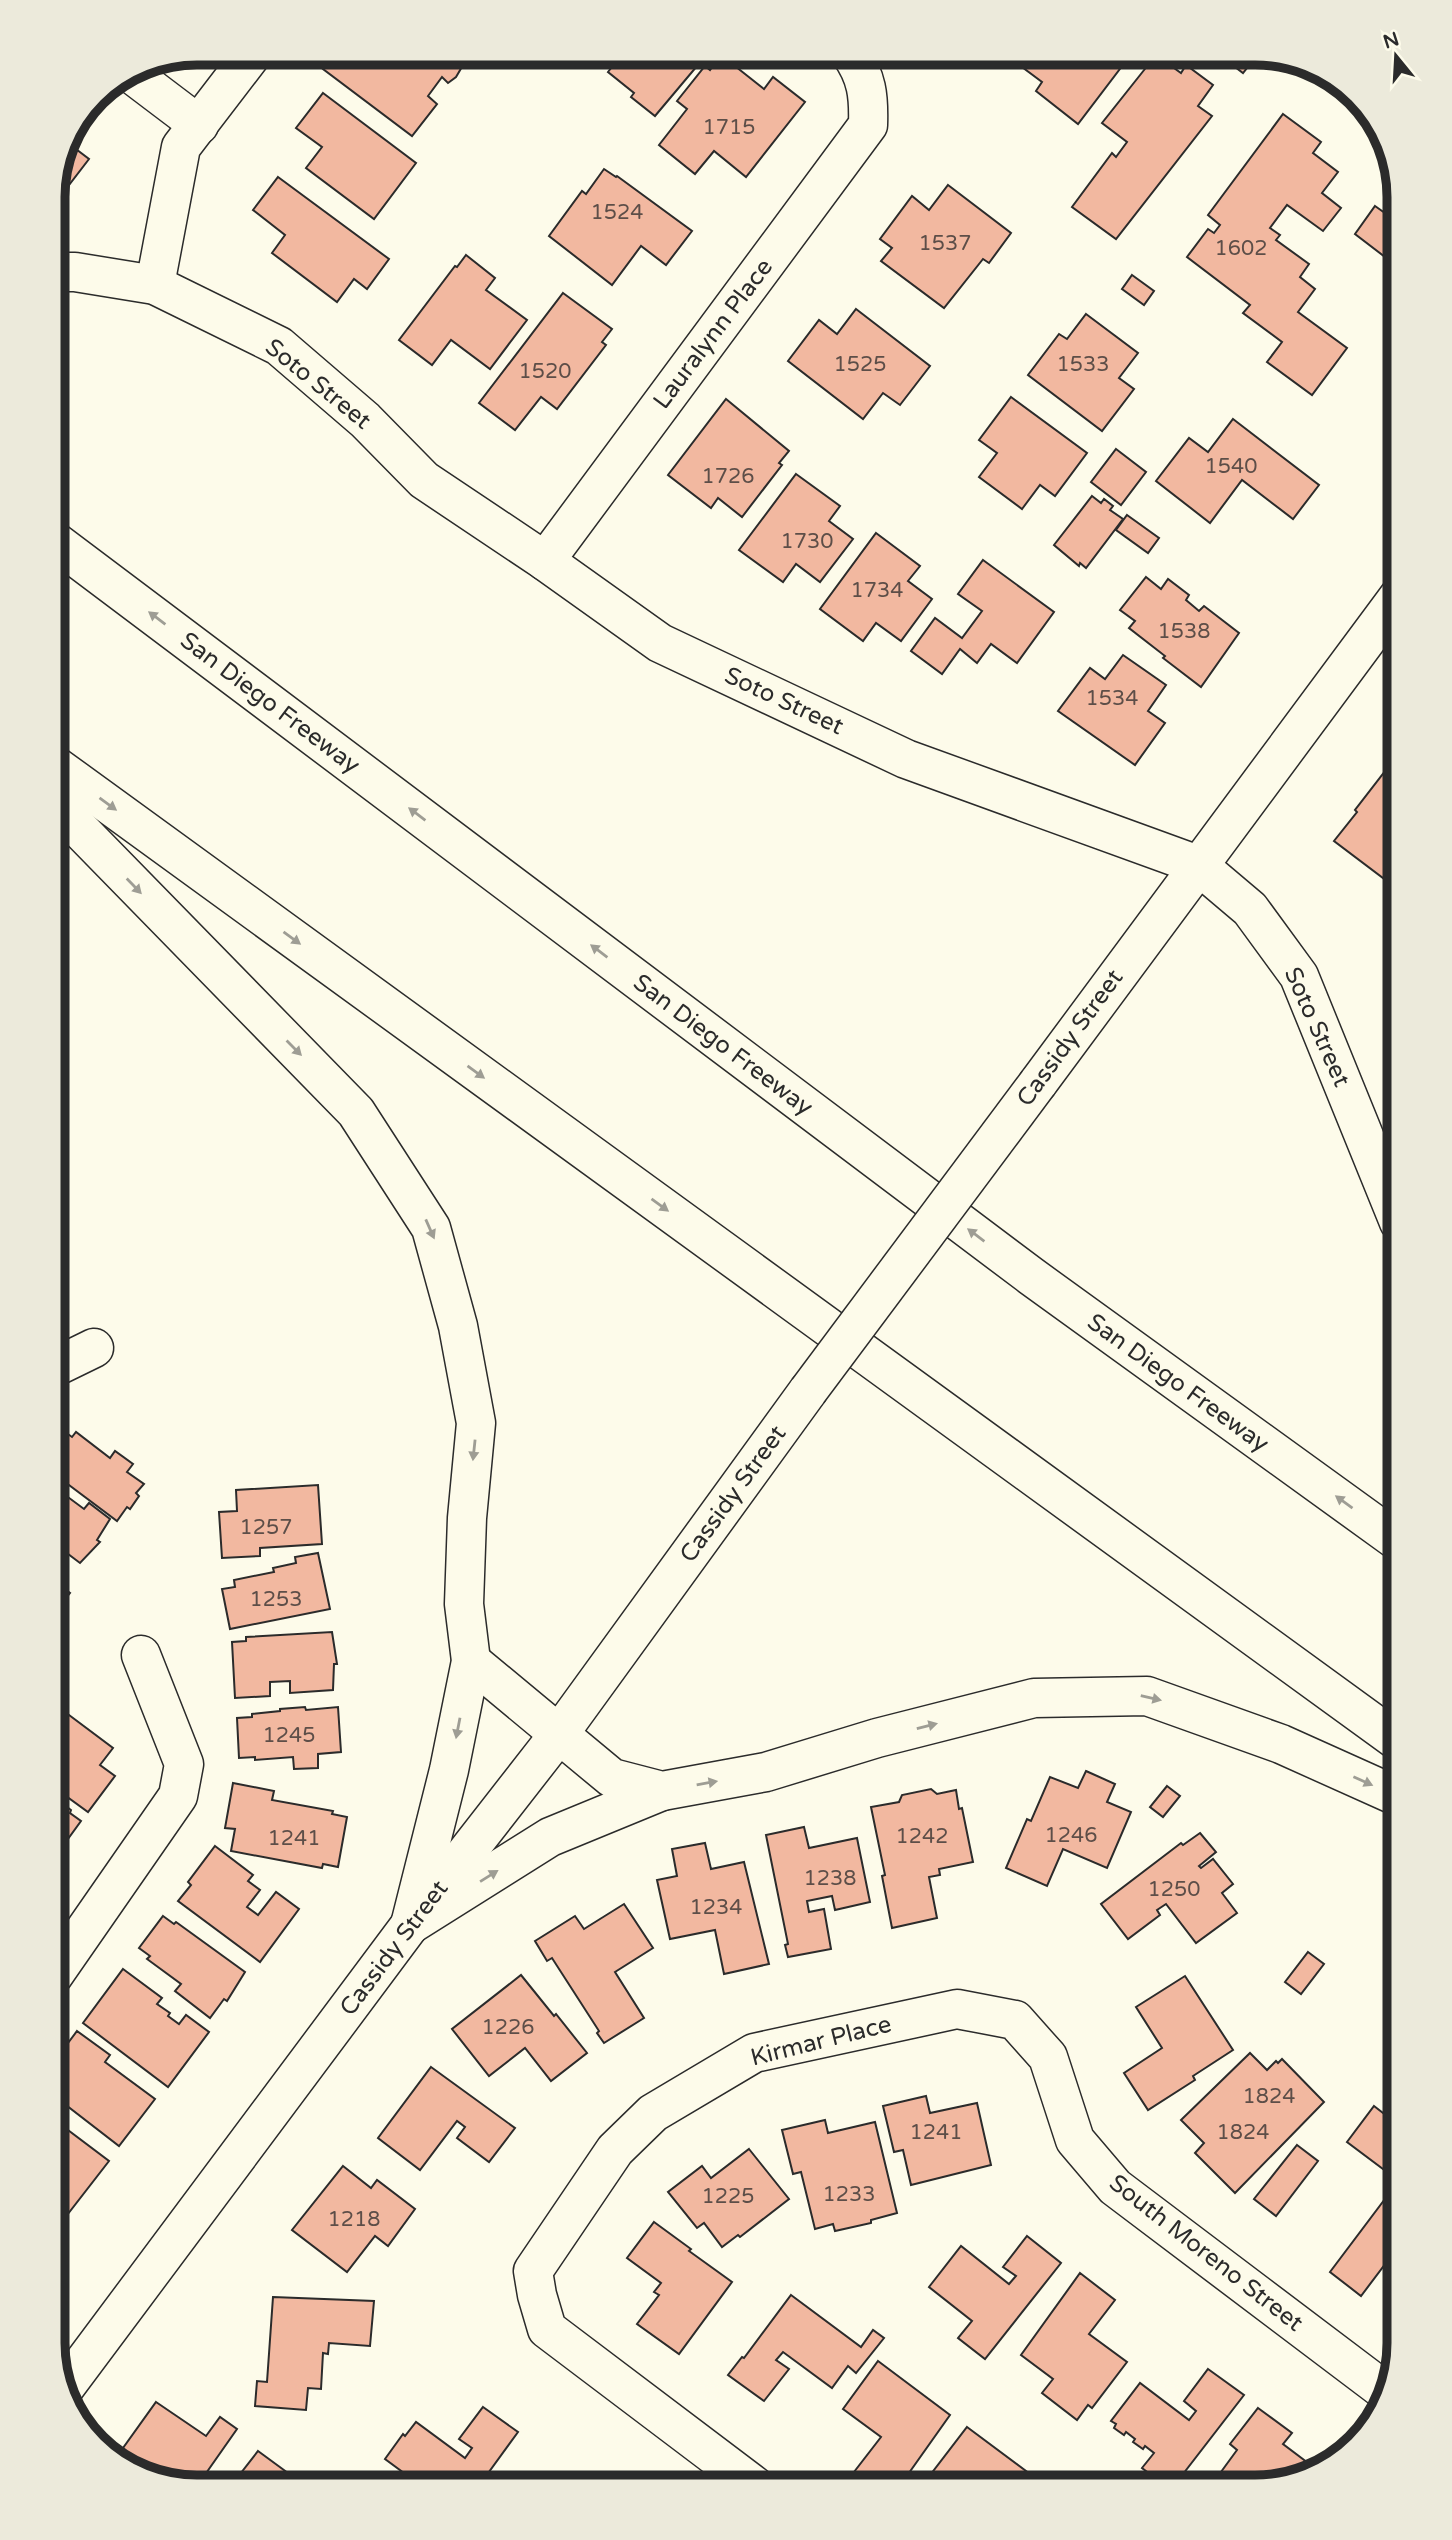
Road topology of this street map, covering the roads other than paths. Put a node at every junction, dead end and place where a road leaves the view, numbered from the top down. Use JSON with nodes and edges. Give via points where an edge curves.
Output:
{"nodes":[{"id":1,"x":243,"y":65,"type":"edge"},
{"id":2,"x":858,"y":65,"type":"edge"},
{"id":3,"x":138,"y":79,"type":"edge"},
{"id":4,"x":199,"y":125,"type":"junction"},
{"id":5,"x":65,"y":272,"type":"edge"},
{"id":6,"x":155,"y":285,"type":"junction"},
{"id":7,"x":65,"y":549,"type":"edge"},
{"id":8,"x":545,"y":561,"type":"junction"},
{"id":9,"x":1387,"y":612,"type":"edge"},
{"id":10,"x":65,"y":773,"type":"edge"},
{"id":11,"x":65,"y":814,"type":"edge"},
{"id":12,"x":1198,"y":865,"type":"junction"},
{"id":13,"x":1387,"y":1192,"type":"edge"},
{"id":14,"x":94,"y":1348,"type":"dead end"},
{"id":15,"x":65,"y":1362,"type":"edge"},
{"id":16,"x":1387,"y":1533,"type":"edge"},
{"id":17,"x":141,"y":1655,"type":"dead end"},
{"id":18,"x":471,"y":1661,"type":"junction"},
{"id":19,"x":1387,"y":1733,"type":"edge"},
{"id":20,"x":559,"y":1734,"type":"junction"},
{"id":21,"x":662,"y":1791,"type":"junction"},
{"id":22,"x":1387,"y":1792,"type":"edge"},
{"id":23,"x":410,"y":1925,"type":"junction"},
{"id":24,"x":65,"y":1957,"type":"edge"},
{"id":25,"x":1015,"y":2020,"type":"joint"},
{"id":26,"x":70,"y":2380,"type":"edge"},
{"id":27,"x":1380,"y":2387,"type":"edge"},
{"id":28,"x":740,"y":2475,"type":"edge"}],
"edges":[{"from":1,"to":4,"type":"main road"},
{"from":2,"to":8,"type":"main road","name":"Lauralynn Place","via":[[869,103],[867,125]]},
{"from":3,"to":4,"type":"main road"},
{"from":4,"to":6,"type":"main road","via":[[181,147]]},
{"from":5,"to":6,"type":"main road","name":"Soto Street"},
{"from":6,"to":8,"type":"main road","name":"Soto Street","via":[[279,346],[365,420],[424,480]]},
{"from":16,"to":7,"type":"main road","name":"San Diego Freeway","one_way":true,"via":[[1020,1268]]},
{"from":8,"to":12,"type":"main road","name":"Soto Street","via":[[660,643],[894,753]]},
{"from":9,"to":12,"type":"main road","name":"Cassidy Street"},
{"from":10,"to":19,"type":"main road","one_way":true},
{"from":11,"to":18,"type":"main road","one_way":true,"via":[[356,1112],[431,1228],[458,1326],[476,1423],[464,1604]]},
{"from":12,"to":13,"type":"main road","name":"Soto Street","via":[[1250,909],[1299,976]]},
{"from":12,"to":20,"type":"main road","name":"Cassidy Street","bridge":true},
{"from":14,"to":15,"type":"main road"},
{"from":17,"to":24,"type":"main road","via":[[184,1764],[178,1796]]},
{"from":18,"to":20,"type":"main road"},
{"from":18,"to":23,"type":"main road","one_way":true},
{"from":20,"to":21,"type":"main road","via":[[612,1778]]},
{"from":20,"to":23,"type":"main road","name":"Cassidy Street"},
{"from":21,"to":22,"type":"main road","one_way":true,"via":[[766,1772],[1034,1698],[1147,1696],[1281,1744]]},
{"from":23,"to":21,"type":"main road","one_way":true,"via":[[550,1837]]},
{"from":23,"to":26,"type":"main road","name":"Cassidy Street"},
{"from":25,"to":27,"type":"main road","name":"South Moreno Street","via":[[1048,2057],[1075,2140],[1115,2186]]},
{"from":25,"to":28,"type":"main road","name":"Kirmar Place","via":[[957,2009],[754,2053],[653,2113],[615,2150],[533,2271],[548,2329]]}]}
